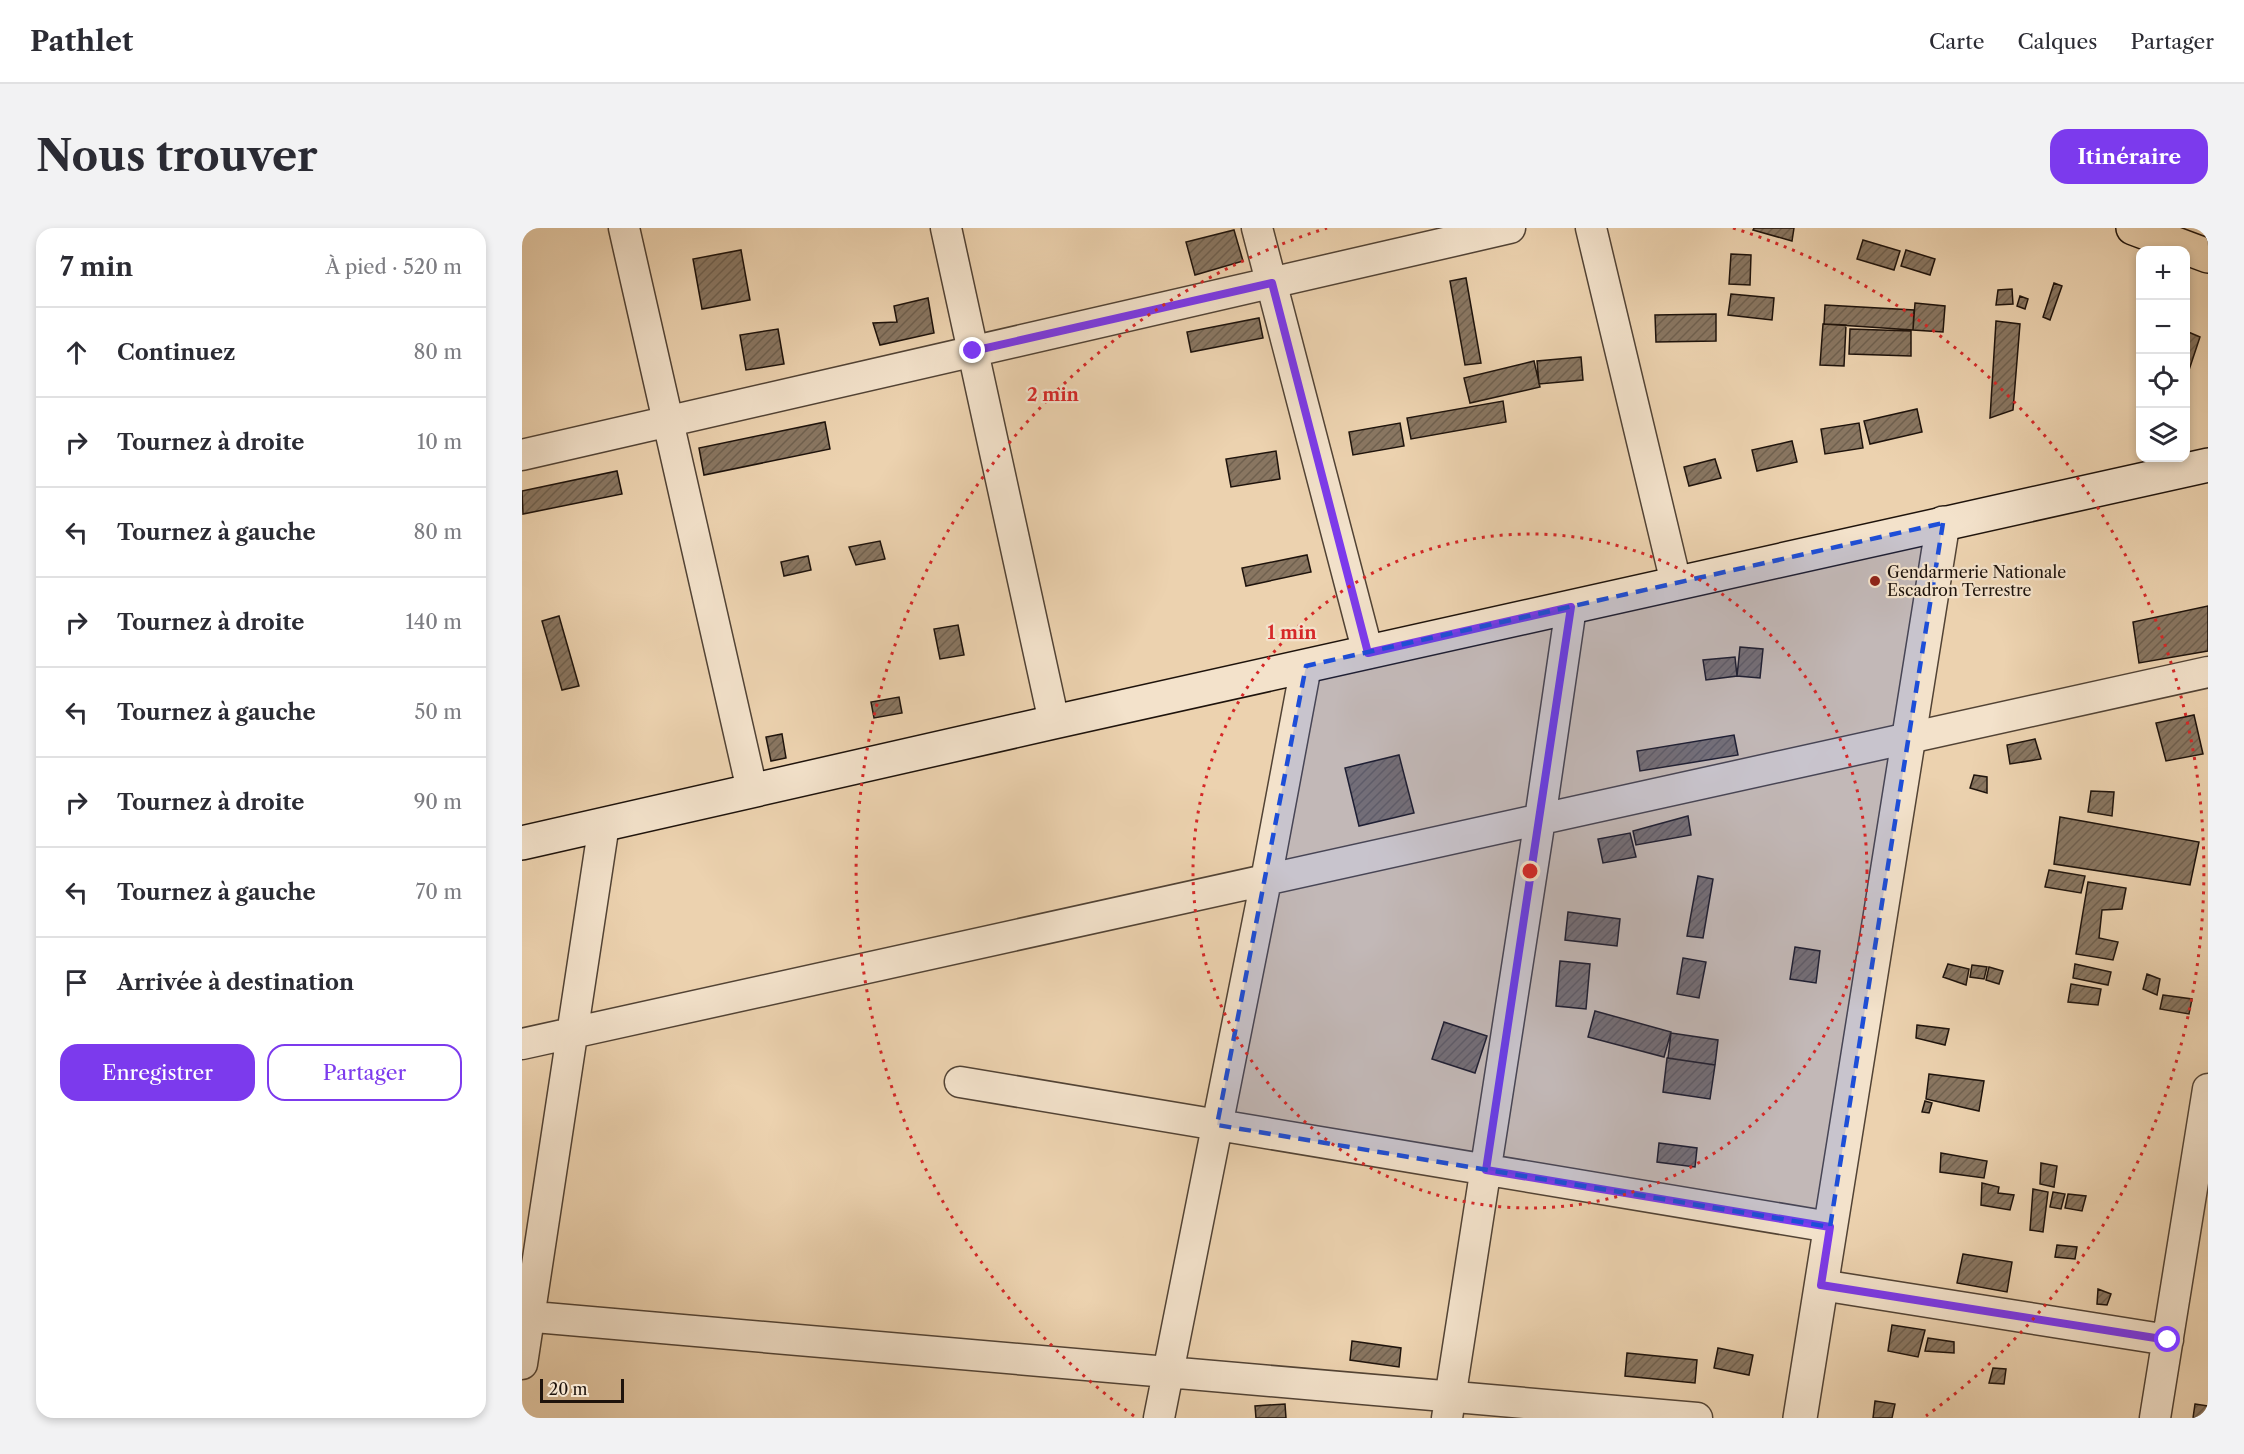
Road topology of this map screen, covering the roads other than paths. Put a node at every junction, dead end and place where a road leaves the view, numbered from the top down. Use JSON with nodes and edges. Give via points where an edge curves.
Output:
{"nodes":[{"id":1,"x":624,"y":228,"type":"edge"},
{"id":2,"x":946,"y":228,"type":"edge"},
{"id":3,"x":1257,"y":228,"type":"edge"},
{"id":4,"x":1510,"y":228,"type":"edge"},
{"id":5,"x":1591,"y":228,"type":"edge"},
{"id":6,"x":2133,"y":228,"type":"edge"},
{"id":7,"x":2208,"y":256,"type":"edge"},
{"id":8,"x":1272,"y":283,"type":"junction"},
{"id":9,"x":973,"y":351,"type":"junction"},
{"id":10,"x":669,"y":422,"type":"junction"},
{"id":11,"x":522,"y":455,"type":"edge"},
{"id":12,"x":2208,"y":465,"type":"edge"},
{"id":13,"x":1943,"y":523,"type":"junction"},
{"id":14,"x":1676,"y":583,"type":"junction"},
{"id":15,"x":1571,"y":607,"type":"junction"},
{"id":16,"x":1368,"y":653,"type":"junction"},
{"id":17,"x":1306,"y":666,"type":"junction"},
{"id":18,"x":2208,"y":672,"type":"edge"},
{"id":19,"x":1054,"y":722,"type":"junction"},
{"id":20,"x":1908,"y":738,"type":"junction"},
{"id":21,"x":752,"y":790,"type":"junction"},
{"id":22,"x":1540,"y":819,"type":"junction"},
{"id":23,"x":604,"y":824,"type":"junction"},
{"id":24,"x":522,"y":843,"type":"edge"},
{"id":25,"x":1266,"y":880,"type":"junction"},
{"id":26,"x":572,"y":1033,"type":"junction"},
{"id":27,"x":522,"y":1044,"type":"edge"},
{"id":28,"x":960,"y":1082,"type":"dead end"},
{"id":29,"x":2208,"y":1089,"type":"edge"},
{"id":30,"x":1217,"y":1125,"type":"junction"},
{"id":31,"x":1486,"y":1170,"type":"junction"},
{"id":32,"x":1830,"y":1227,"type":"junction"},
{"id":33,"x":1821,"y":1285,"type":"junction"},
{"id":34,"x":526,"y":1317,"type":"edge"},
{"id":35,"x":2168,"y":1340,"type":"junction"},
{"id":36,"x":522,"y":1364,"type":"edge"},
{"id":37,"x":1168,"y":1372,"type":"junction"},
{"id":38,"x":1449,"y":1407,"type":"edge"},
{"id":39,"x":1159,"y":1418,"type":"edge"},
{"id":40,"x":1697,"y":1418,"type":"edge"},
{"id":41,"x":1800,"y":1418,"type":"edge"},
{"id":42,"x":2155,"y":1418,"type":"edge"}],
"edges":[{"from":1,"to":10,"type":"street"},
{"from":2,"to":9,"type":"street"},
{"from":3,"to":8,"type":"street"},
{"from":4,"to":8,"type":"street"},
{"from":5,"to":14,"type":"street"},
{"from":6,"to":7,"type":"main road"},
{"from":8,"to":9,"type":"street"},
{"from":8,"to":16,"type":"street"},
{"from":9,"to":10,"type":"street"},
{"from":9,"to":19,"type":"street"},
{"from":10,"to":11,"type":"street"},
{"from":10,"to":21,"type":"street"},
{"from":12,"to":13,"type":"main road"},
{"from":13,"to":14,"type":"main road"},
{"from":13,"to":20,"type":"main road"},
{"from":14,"to":15,"type":"main road"},
{"from":15,"to":16,"type":"main road"},
{"from":15,"to":22,"type":"street"},
{"from":16,"to":17,"type":"main road"},
{"from":17,"to":19,"type":"main road"},
{"from":17,"to":25,"type":"street"},
{"from":18,"to":20,"type":"street"},
{"from":19,"to":21,"type":"main road"},
{"from":20,"to":22,"type":"street"},
{"from":20,"to":32,"type":"main road"},
{"from":21,"to":23,"type":"main road"},
{"from":22,"to":25,"type":"street"},
{"from":22,"to":31,"type":"street"},
{"from":23,"to":24,"type":"main road"},
{"from":23,"to":26,"type":"street"},
{"from":25,"to":26,"type":"street"},
{"from":25,"to":30,"type":"street"},
{"from":26,"to":27,"type":"street"},
{"from":26,"to":34,"type":"street"},
{"from":28,"to":30,"type":"street"},
{"from":29,"to":35,"type":"street"},
{"from":30,"to":31,"type":"street"},
{"from":30,"to":37,"type":"street"},
{"from":31,"to":32,"type":"street"},
{"from":31,"to":38,"type":"street"},
{"from":32,"to":33,"type":"main road"},
{"from":33,"to":35,"type":"street"},
{"from":33,"to":41,"type":"main road"},
{"from":34,"to":36,"type":"street"},
{"from":34,"to":37,"type":"street"},
{"from":35,"to":42,"type":"street"},
{"from":37,"to":38,"type":"street"},
{"from":37,"to":39,"type":"street"},
{"from":38,"to":40,"type":"street"}]}
